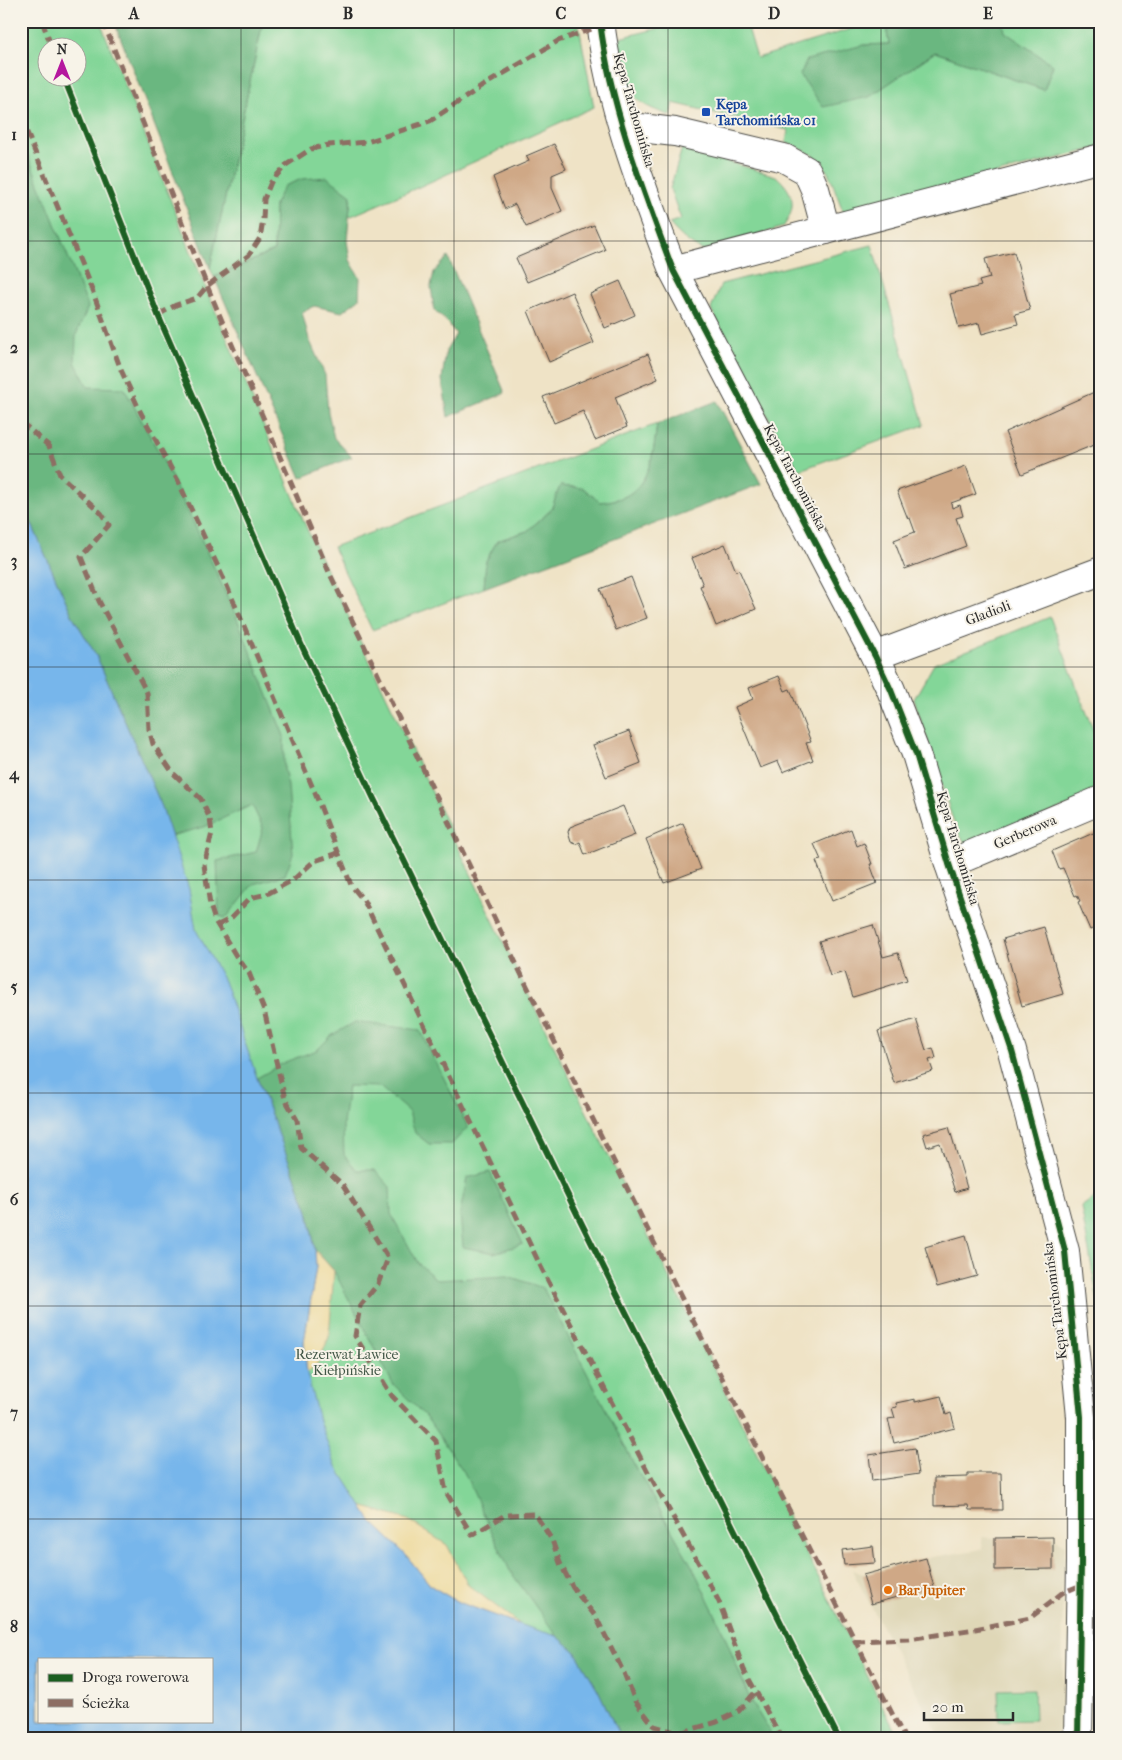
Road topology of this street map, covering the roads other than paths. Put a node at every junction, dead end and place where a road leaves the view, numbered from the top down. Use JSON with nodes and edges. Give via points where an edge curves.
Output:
{"nodes":[{"id":1,"x":600,"y":21,"type":"edge"},
{"id":2,"x":623,"y":126,"type":"junction"},
{"id":3,"x":1101,"y":158,"type":"edge"},
{"id":4,"x":826,"y":230,"type":"junction"},
{"id":5,"x":673,"y":270,"type":"junction"},
{"id":6,"x":1101,"y":571,"type":"edge"},
{"id":7,"x":876,"y":656,"type":"junction"},
{"id":8,"x":1101,"y":800,"type":"edge"},
{"id":9,"x":948,"y":864,"type":"junction"},
{"id":10,"x":1091,"y":1560,"type":"edge"},
{"id":11,"x":1078,"y":1739,"type":"edge"}],
"edges":[{"from":1,"to":2,"type":"street","name":"Kępa Tarchomińska","via":[[605,58]]},
{"from":2,"to":4,"type":"street","via":[[675,132],[784,158],[807,171]]},
{"from":2,"to":5,"type":"street","name":"Kępa Tarchomińska"},
{"from":3,"to":4,"type":"street"},
{"from":4,"to":5,"type":"street"},
{"from":5,"to":7,"type":"street","name":"Kępa Tarchomińska"},
{"from":6,"to":7,"type":"street","name":"Gladioli"},
{"from":7,"to":9,"type":"street","name":"Kępa Tarchomińska","via":[[916,754]]},
{"from":8,"to":9,"type":"street","name":"Gerberowa"},
{"from":9,"to":10,"type":"street","name":"Kępa Tarchomińska","via":[[1012,1051],[1064,1252],[1081,1417]]},
{"from":10,"to":11,"type":"street","name":"Kępa Tarchomińska"}]}
